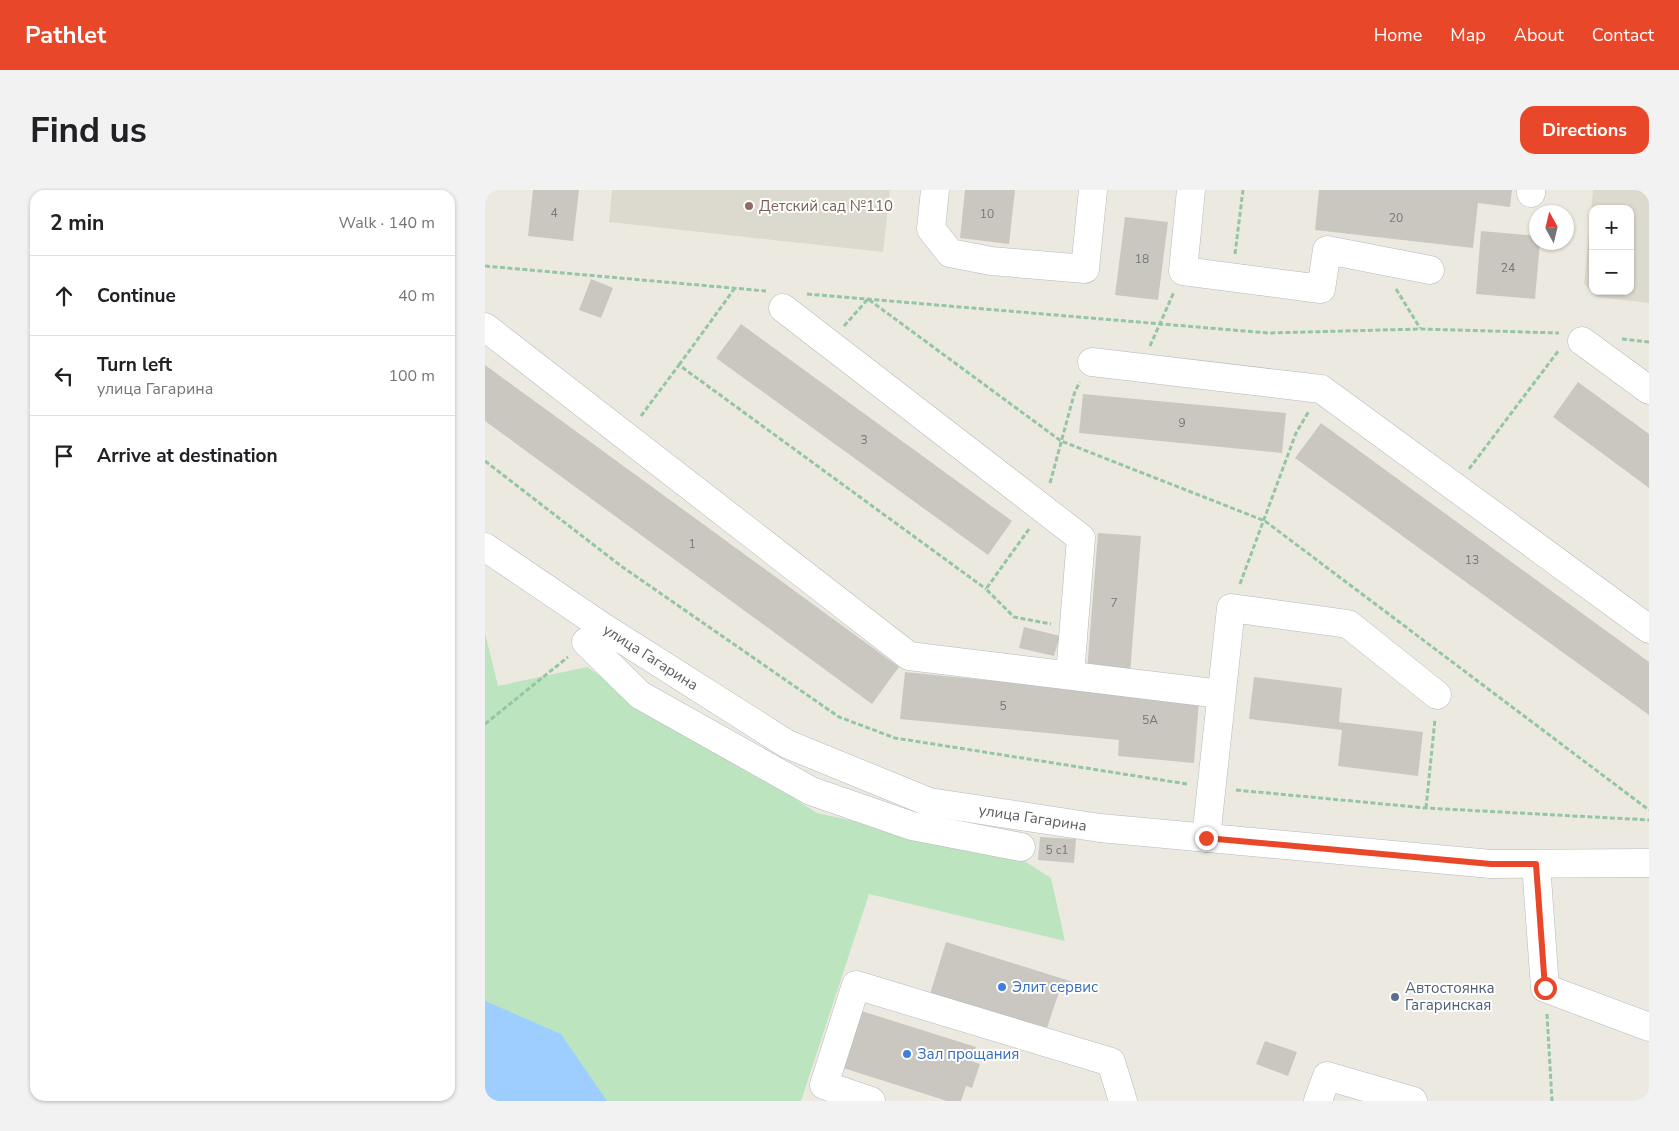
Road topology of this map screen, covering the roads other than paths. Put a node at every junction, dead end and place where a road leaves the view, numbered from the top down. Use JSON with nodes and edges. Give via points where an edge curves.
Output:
{"nodes":[{"id":1,"x":935,"y":190,"type":"edge"},
{"id":2,"x":1093,"y":190,"type":"edge"},
{"id":3,"x":1191,"y":190,"type":"edge"},
{"id":4,"x":1430,"y":270,"type":"dead end"},
{"id":5,"x":786,"y":298,"type":"road end"},
{"id":6,"x":485,"y":327,"type":"edge"},
{"id":7,"x":1568,"y":341,"type":"road end"},
{"id":8,"x":1092,"y":362,"type":"road end"},
{"id":9,"x":1649,"y":390,"type":"edge"},
{"id":10,"x":485,"y":547,"type":"edge"},
{"id":11,"x":1649,"y":629,"type":"edge"},
{"id":12,"x":586,"y":642,"type":"road end"},
{"id":13,"x":1070,"y":675,"type":"junction"},
{"id":14,"x":1221,"y":694,"type":"junction"},
{"id":15,"x":1437,"y":695,"type":"road end"},
{"id":16,"x":1206,"y":838,"type":"junction"},
{"id":17,"x":1021,"y":846,"type":"dead end"},
{"id":18,"x":1649,"y":863,"type":"edge"},
{"id":19,"x":1536,"y":864,"type":"junction"},
{"id":20,"x":1649,"y":1027,"type":"edge"},
{"id":21,"x":1374,"y":1096,"type":"edge"},
{"id":22,"x":871,"y":1101,"type":"edge"},
{"id":23,"x":1123,"y":1101,"type":"edge"},
{"id":24,"x":1319,"y":1101,"type":"edge"},
{"id":25,"x":1413,"y":1101,"type":"edge"}],
"edges":[{"from":1,"to":2,"type":"street","via":[[931,229],[950,253],[991,261],[1085,270]]},
{"from":3,"to":4,"type":"street","via":[[1183,271],[1321,289],[1327,250]]},
{"from":5,"to":13,"type":"street","via":[[829,343],[1081,538]]},
{"from":6,"to":13,"type":"street","via":[[909,656]]},
{"from":7,"to":9,"type":"street"},
{"from":8,"to":11,"type":"street","via":[[1321,389]]},
{"from":10,"to":16,"type":"street","name":"улица Гагарина","via":[[603,627],[787,744],[929,802],[1099,828]]},
{"from":12,"to":17,"type":"street","via":[[640,694],[811,790],[912,826]]},
{"from":13,"to":14,"type":"street"},
{"from":14,"to":15,"type":"street","via":[[1231,608],[1348,624]]},
{"from":14,"to":16,"type":"street"},
{"from":16,"to":19,"type":"street","name":"улица Гагарина","via":[[1491,864]]},
{"from":18,"to":19,"type":"street","name":"улица Гагарина"},
{"from":19,"to":20,"type":"street","via":[[1545,988]]},
{"from":21,"to":24,"type":"street","via":[[1327,1076]]},
{"from":21,"to":25,"type":"street"},
{"from":22,"to":23,"type":"street","via":[[824,1085],[855,985],[1111,1062]]}]}
